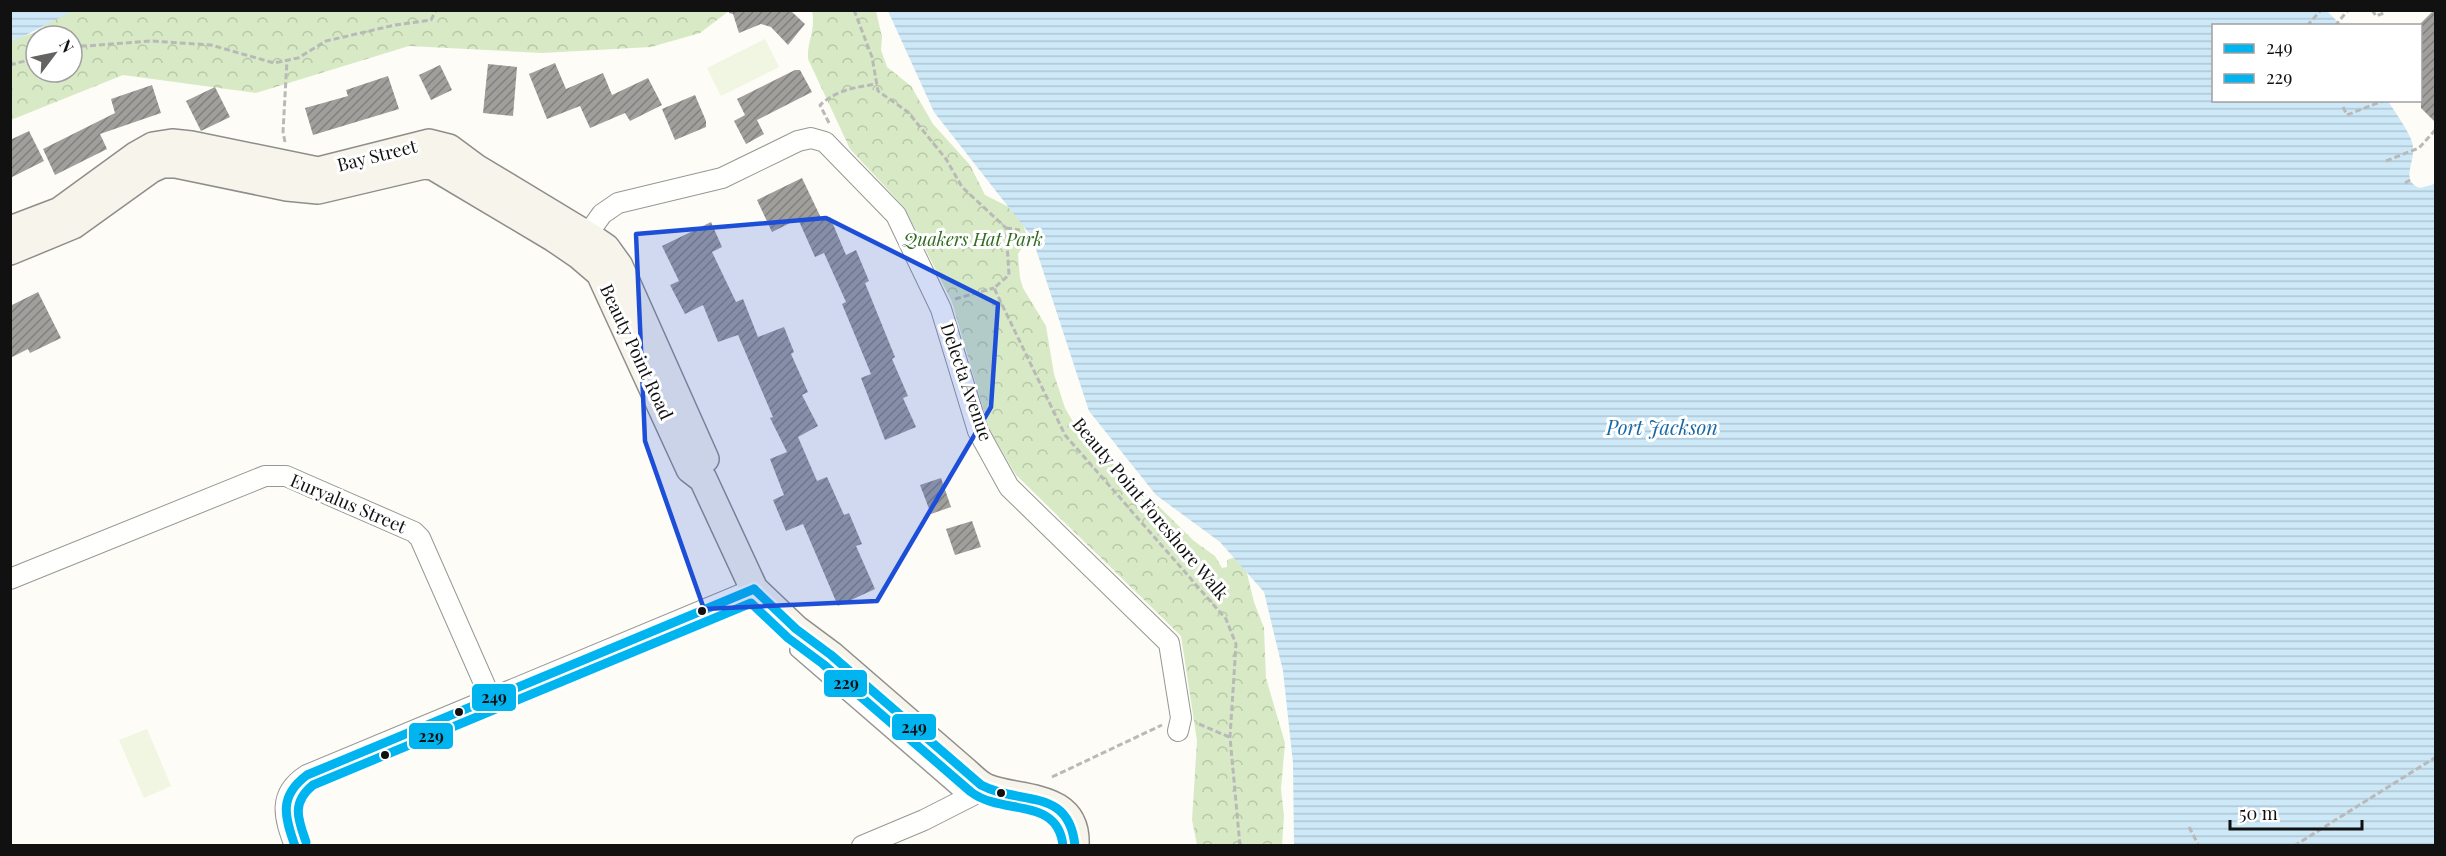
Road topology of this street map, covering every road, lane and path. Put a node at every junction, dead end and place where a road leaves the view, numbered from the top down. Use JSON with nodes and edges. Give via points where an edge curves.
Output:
{"nodes":[{"id":1,"x":436,"y":10,"type":"edge"},
{"id":2,"x":854,"y":10,"type":"edge"},
{"id":3,"x":2321,"y":10,"type":"edge"},
{"id":4,"x":2348,"y":10,"type":"edge"},
{"id":5,"x":2372,"y":10,"type":"edge"},
{"id":6,"x":2383,"y":10,"type":"edge"},
{"id":7,"x":2308,"y":24,"type":"edge"},
{"id":8,"x":2337,"y":24,"type":"edge"},
{"id":9,"x":84,"y":46,"type":"edge"},
{"id":10,"x":287,"y":60,"type":"junction"},
{"id":11,"x":877,"y":84,"type":"junction"},
{"id":12,"x":2380,"y":102,"type":"edge"},
{"id":13,"x":2343,"y":107,"type":"dead end"},
{"id":14,"x":2436,"y":129,"type":"edge"},
{"id":15,"x":825,"y":142,"type":"junction"},
{"id":16,"x":2387,"y":160,"type":"dead end"},
{"id":17,"x":287,"y":177,"type":"junction"},
{"id":18,"x":2410,"y":180,"type":"dead end"},
{"id":19,"x":2404,"y":183,"type":"dead end"},
{"id":20,"x":1006,"y":228,"type":"junction"},
{"id":21,"x":1020,"y":230,"type":"dead end"},
{"id":22,"x":587,"y":235,"type":"junction"},
{"id":23,"x":11,"y":236,"type":"edge"},
{"id":24,"x":554,"y":238,"type":"joint"},
{"id":25,"x":994,"y":288,"type":"junction"},
{"id":26,"x":939,"y":305,"type":"junction"},
{"id":27,"x":703,"y":479,"type":"junction"},
{"id":28,"x":10,"y":579,"type":"edge"},
{"id":29,"x":754,"y":590,"type":"junction"},
{"id":30,"x":491,"y":699,"type":"junction"},
{"id":31,"x":1180,"y":725,"type":"junction"},
{"id":32,"x":1230,"y":737,"type":"junction"},
{"id":33,"x":2436,"y":757,"type":"edge"},
{"id":34,"x":1052,"y":777,"type":"dead end"},
{"id":35,"x":976,"y":793,"type":"junction"},
{"id":36,"x":2188,"y":827,"type":"dead end"},
{"id":37,"x":295,"y":846,"type":"edge"},
{"id":38,"x":862,"y":846,"type":"edge"},
{"id":39,"x":1075,"y":846,"type":"edge"},
{"id":40,"x":1240,"y":846,"type":"edge"},
{"id":41,"x":2199,"y":846,"type":"edge"},
{"id":42,"x":2294,"y":846,"type":"edge"}],
"edges":[{"from":1,"to":10,"type":"path","via":[[431,20],[326,41],[298,58]]},
{"from":2,"to":11,"type":"path","via":[[872,57]]},
{"from":3,"to":7,"type":"path"},
{"from":4,"to":8,"type":"path"},
{"from":5,"to":6,"type":"path","via":[[2376,16]]},
{"from":9,"to":10,"type":"path","via":[[152,41],[211,45],[274,63]]},
{"from":10,"to":17,"type":"path","via":[[283,132]]},
{"from":11,"to":15,"type":"path","via":[[840,91],[820,105],[833,132]]},
{"from":11,"to":20,"type":"path","via":[[878,91],[908,112],[946,159],[962,188]]},
{"from":12,"to":13,"type":"path","via":[[2348,115]]},
{"from":14,"to":16,"type":"path","via":[[2419,148]]},
{"from":15,"to":22,"type":"street","via":[[811,138],[798,141],[722,178],[618,203],[602,214]]},
{"from":15,"to":26,"type":"street","name":"Delecta Avenue","via":[[896,215]]},
{"from":17,"to":22,"type":"street","name":"Bay Street","via":[[429,143],[449,148]]},
{"from":17,"to":23,"type":"street","name":"Bay Street","via":[[162,164],[73,225]]},
{"from":17,"to":24,"type":"street","name":"Bay Street","via":[[318,190],[433,166]]},
{"from":18,"to":19,"type":"path"},
{"from":20,"to":21,"type":"path"},
{"from":20,"to":25,"type":"path","via":[[1009,275]]},
{"from":22,"to":27,"type":"street","name":"Beauty Point Road","via":[[606,248],[619,266],[705,458]]},
{"from":24,"to":27,"type":"street","name":"Beauty Point Road","via":[[600,273],[690,469]]},
{"from":25,"to":26,"type":"path"},
{"from":25,"to":32,"type":"path","name":"Beauty Point Foreshore Walk","via":[[1065,435],[1226,619],[1236,644]]},
{"from":26,"to":31,"type":"street","name":"Delecta Avenue","via":[[978,431],[1009,487],[1169,643]]},
{"from":27,"to":29,"type":"street","name":"Beauty Point Road"},
{"from":28,"to":30,"type":"street","name":"Euryalus Street","via":[[265,476],[286,476],[420,538]]},
{"from":29,"to":30,"type":"street"},
{"from":29,"to":35,"type":"street","name":"Beauty Point Road","via":[[964,771]]},
{"from":30,"to":37,"type":"street","via":[[298,781],[285,804],[285,820]]},
{"from":31,"to":32,"type":"path"},
{"from":31,"to":34,"type":"path"},
{"from":32,"to":40,"type":"path","name":"Beauty Point Foreshore Walk"},
{"from":33,"to":42,"type":"path"},
{"from":35,"to":38,"type":"street"},
{"from":35,"to":39,"type":"street","via":[[1047,801],[1070,822]]},
{"from":36,"to":41,"type":"path"}]}
